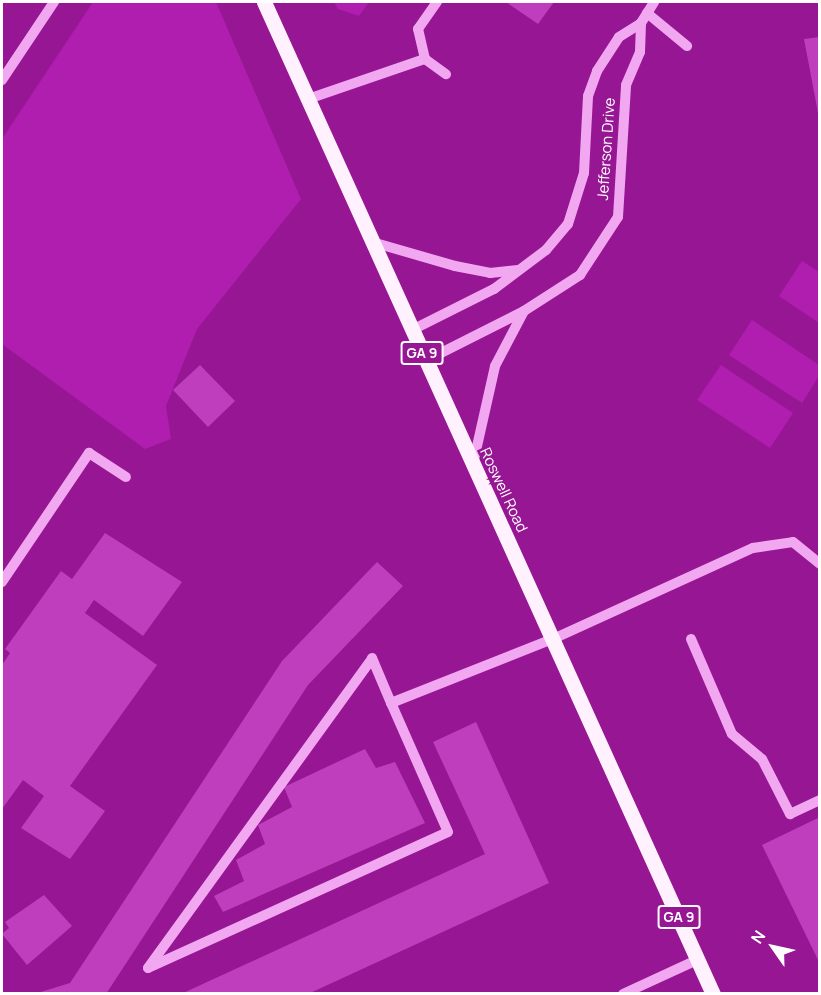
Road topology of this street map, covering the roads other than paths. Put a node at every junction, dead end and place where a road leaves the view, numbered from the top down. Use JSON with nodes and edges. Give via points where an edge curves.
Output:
{"nodes":[{"id":1,"x":54,"y":2,"type":"edge"},
{"id":2,"x":264,"y":2,"type":"edge"},
{"id":3,"x":437,"y":2,"type":"edge"},
{"id":4,"x":654,"y":2,"type":"edge"},
{"id":5,"x":647,"y":13,"type":"junction"},
{"id":6,"x":640,"y":23,"type":"junction"},
{"id":7,"x":687,"y":46,"type":"dead end"},
{"id":8,"x":425,"y":59,"type":"junction"},
{"id":9,"x":446,"y":74,"type":"dead end"},
{"id":10,"x":2,"y":80,"type":"edge"},
{"id":11,"x":308,"y":99,"type":"junction"},
{"id":12,"x":372,"y":242,"type":"junction"},
{"id":13,"x":519,"y":270,"type":"junction"},
{"id":14,"x":524,"y":311,"type":"junction"},
{"id":15,"x":412,"y":330,"type":"junction"},
{"id":16,"x":425,"y":361,"type":"junction"},
{"id":17,"x":473,"y":464,"type":"junction"},
{"id":18,"x":126,"y":477,"type":"dead end"},
{"id":19,"x":819,"y":564,"type":"edge"},
{"id":20,"x":2,"y":582,"type":"edge"},
{"id":21,"x":553,"y":639,"type":"junction"},
{"id":22,"x":691,"y":639,"type":"dead end"},
{"id":23,"x":391,"y":703,"type":"junction"},
{"id":24,"x":819,"y":800,"type":"edge"},
{"id":25,"x":699,"y":959,"type":"junction"},
{"id":26,"x":623,"y":993,"type":"edge"},
{"id":27,"x":714,"y":993,"type":"edge"}],
"edges":[{"from":1,"to":10,"type":"street"},
{"from":2,"to":11,"type":"main road","name":"Roswell Road","number":"GA 9"},
{"from":3,"to":8,"type":"street","via":[[418,29]]},
{"from":4,"to":5,"type":"street","name":"Jefferson Drive"},
{"from":5,"to":6,"type":"street","name":"Jefferson Drive"},
{"from":5,"to":7,"type":"street"},
{"from":6,"to":13,"type":"street","name":"Jefferson Drive","via":[[619,37],[594,79],[584,173],[568,224]]},
{"from":6,"to":14,"type":"street","name":"Jefferson Drive","via":[[640,52],[626,85],[618,217],[580,275]]},
{"from":8,"to":9,"type":"street"},
{"from":8,"to":11,"type":"street"},
{"from":11,"to":12,"type":"main road","name":"Roswell Road","number":"GA 9"},
{"from":12,"to":13,"type":"street","via":[[467,268]]},
{"from":12,"to":15,"type":"main road","name":"Roswell Road","number":"GA 9"},
{"from":13,"to":15,"type":"street","name":"Jefferson Drive","via":[[466,307]]},
{"from":14,"to":16,"type":"street","name":"Jefferson Drive"},
{"from":14,"to":17,"type":"street","name":"Jefferson Drive","via":[[495,366]]},
{"from":15,"to":16,"type":"main road","name":"Roswell Road","number":"GA 9"},
{"from":16,"to":17,"type":"main road","name":"Roswell Road","number":"GA 9"},
{"from":17,"to":21,"type":"main road","name":"Roswell Road","number":"GA 9"},
{"from":18,"to":20,"type":"street","via":[[89,453]]},
{"from":19,"to":21,"type":"street","via":[[793,542],[753,548]]},
{"from":21,"to":23,"type":"street"},
{"from":21,"to":25,"type":"main road","name":"Roswell Road","number":"GA 9"},
{"from":22,"to":24,"type":"street","via":[[732,734],[762,759],[790,814]]},
{"from":23,"to":23,"type":"street","via":[[372,658],[148,968],[448,832]]},
{"from":25,"to":26,"type":"street"},
{"from":25,"to":27,"type":"main road","name":"Roswell Road","number":"GA 9"}]}
